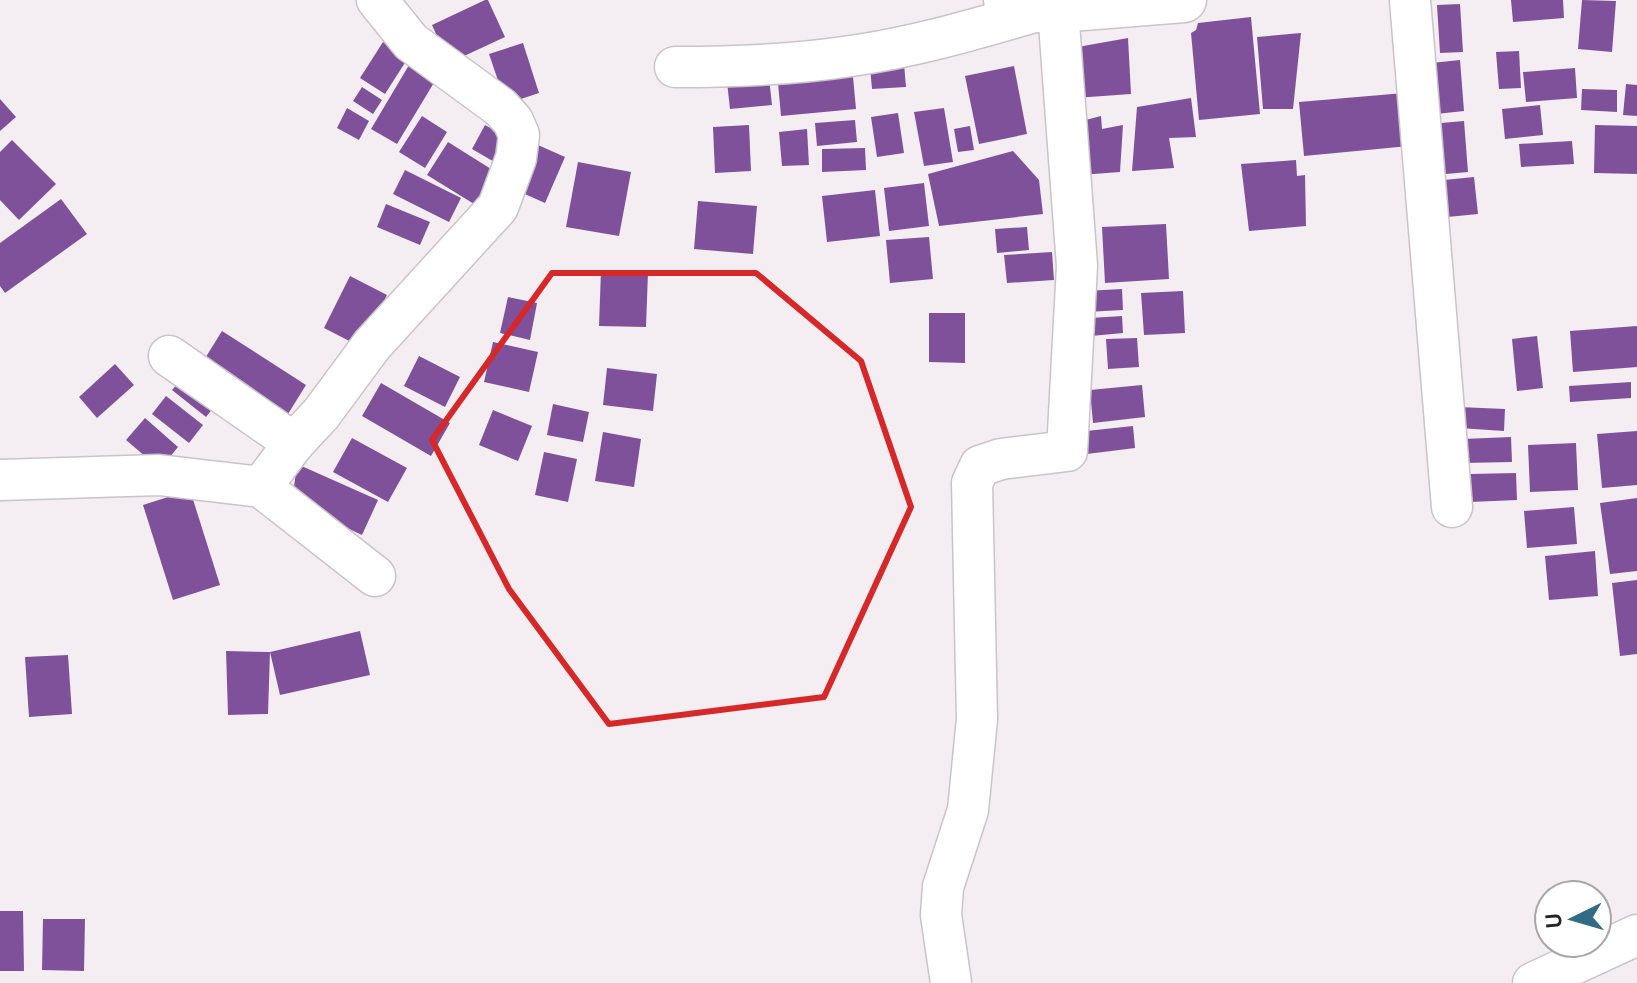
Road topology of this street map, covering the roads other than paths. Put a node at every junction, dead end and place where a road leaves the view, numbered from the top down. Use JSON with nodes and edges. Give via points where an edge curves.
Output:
{"nodes":[{"id":1,"x":377,"y":0,"type":"edge"},
{"id":2,"x":1184,"y":0,"type":"edge"},
{"id":3,"x":1410,"y":0,"type":"edge"},
{"id":4,"x":1035,"y":7,"type":"edge"},
{"id":5,"x":675,"y":67,"type":"dead end"},
{"id":6,"x":169,"y":356,"type":"dead end"},
{"id":7,"x":294,"y":443,"type":"junction"},
{"id":8,"x":0,"y":480,"type":"edge"},
{"id":9,"x":261,"y":487,"type":"junction"},
{"id":10,"x":1452,"y":507,"type":"dead end"},
{"id":11,"x":375,"y":576,"type":"dead end"},
{"id":12,"x":1637,"y":935,"type":"edge"},
{"id":13,"x":951,"y":983,"type":"edge"},
{"id":14,"x":1533,"y":983,"type":"edge"}],
"edges":[{"from":1,"to":7,"type":"street","via":[[411,42],[513,121],[519,135],[516,158],[498,207],[372,345]]},
{"from":2,"to":4,"type":"street"},
{"from":3,"to":10,"type":"street"},
{"from":4,"to":5,"type":"street","via":[[975,30],[852,56],[742,67]]},
{"from":4,"to":13,"type":"street","via":[[1077,266],[1067,451],[990,462],[980,466],[972,483],[977,719],[968,810],[943,887],[941,915]]},
{"from":6,"to":7,"type":"street"},
{"from":7,"to":9,"type":"street"},
{"from":8,"to":9,"type":"street","via":[[159,475]]},
{"from":9,"to":11,"type":"street"},
{"from":12,"to":14,"type":"street"}]}
